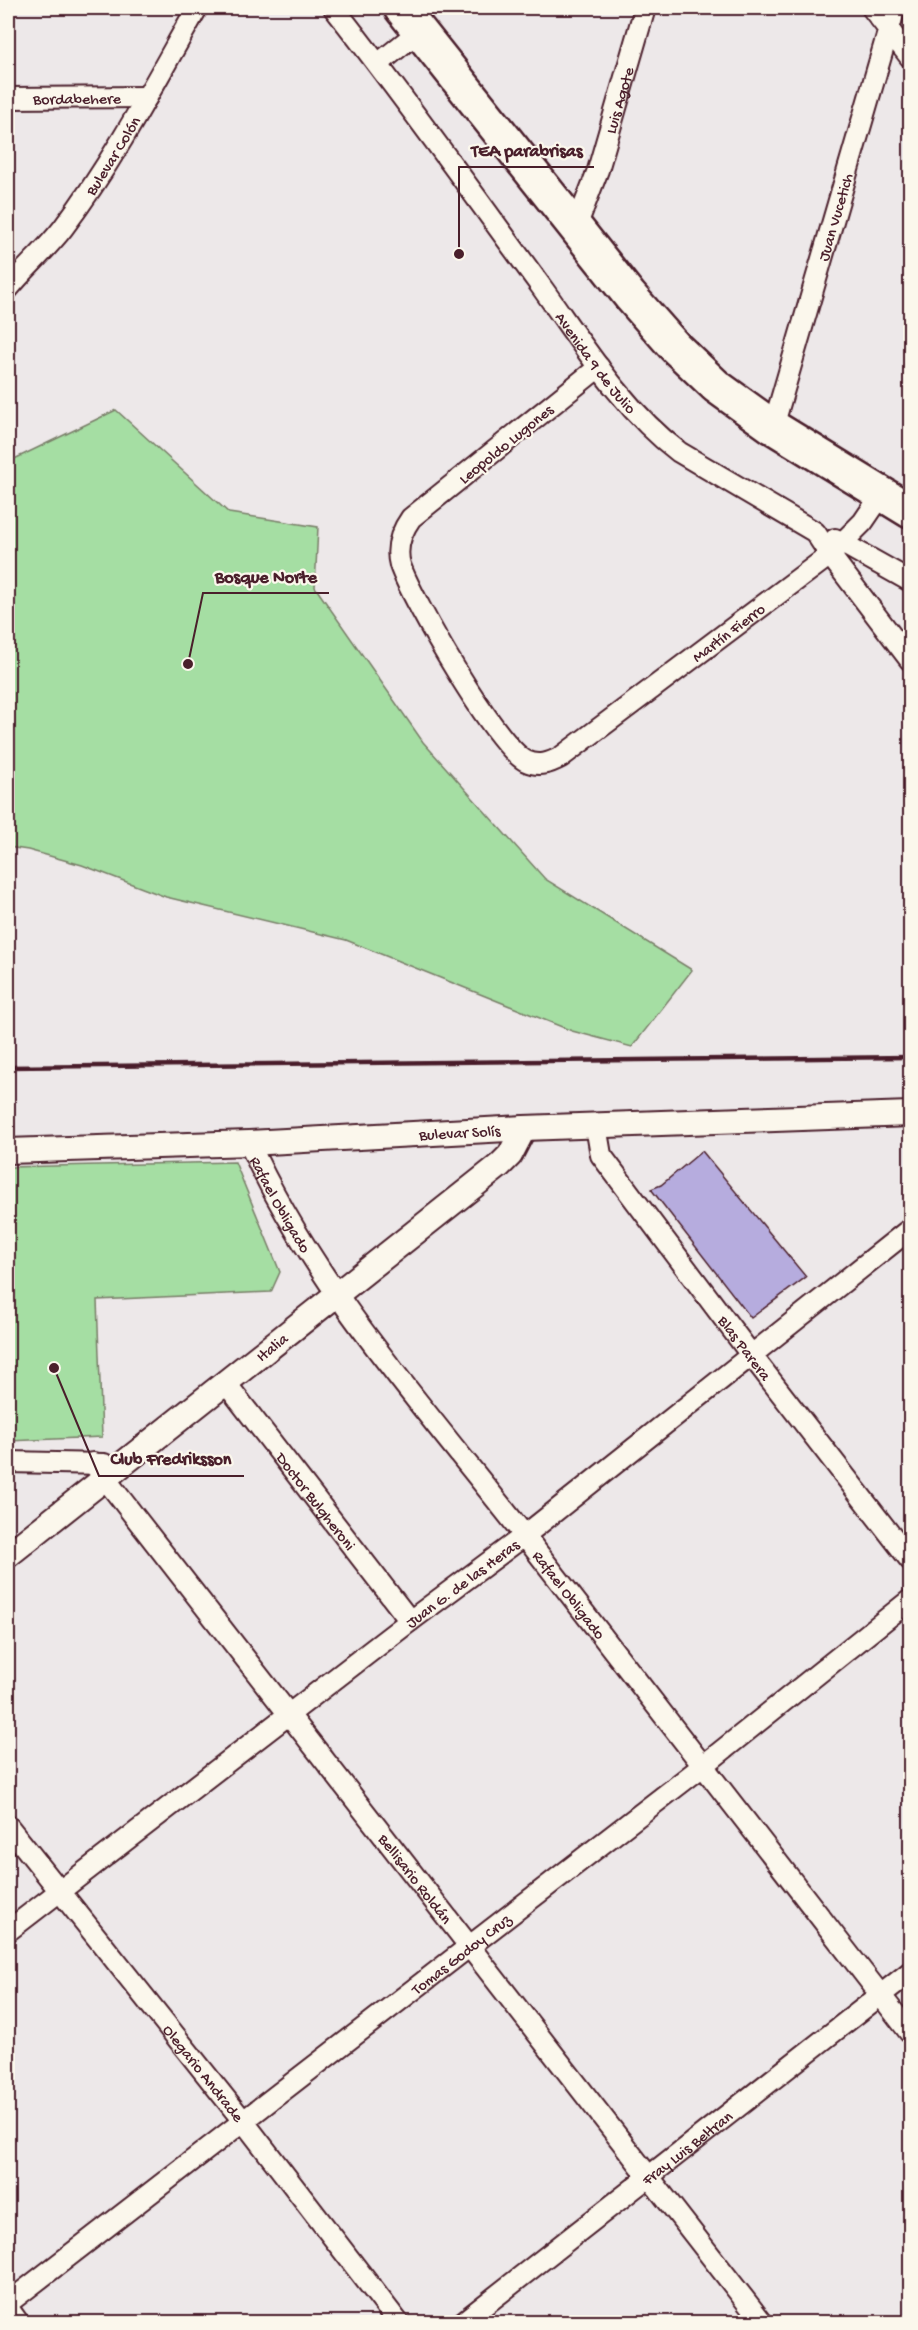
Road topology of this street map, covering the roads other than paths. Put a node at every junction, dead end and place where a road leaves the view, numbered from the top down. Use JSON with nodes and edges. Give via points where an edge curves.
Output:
{"nodes":[{"id":1,"x":196,"y":8,"type":"edge"},
{"id":2,"x":334,"y":8,"type":"edge"},
{"id":3,"x":645,"y":8,"type":"edge"},
{"id":4,"x":872,"y":8,"type":"edge"},
{"id":5,"x":895,"y":8,"type":"edge"},
{"id":6,"x":410,"y":19,"type":"edge"},
{"id":7,"x":889,"y":29,"type":"junction"},
{"id":8,"x":910,"y":57,"type":"edge"},
{"id":9,"x":378,"y":64,"type":"junction"},
{"id":10,"x":147,"y":96,"type":"junction"},
{"id":11,"x":8,"y":98,"type":"edge"},
{"id":12,"x":576,"y":227,"type":"junction"},
{"id":13,"x":10,"y":284,"type":"edge"},
{"id":14,"x":599,"y":367,"type":"junction"},
{"id":15,"x":773,"y":427,"type":"junction"},
{"id":16,"x":882,"y":494,"type":"junction"},
{"id":17,"x":910,"y":511,"type":"edge"},
{"id":18,"x":837,"y":549,"type":"junction"},
{"id":19,"x":910,"y":581,"type":"edge"},
{"id":20,"x":910,"y":660,"type":"edge"},
{"id":21,"x":561,"y":757,"type":"joint"},
{"id":22,"x":910,"y":1114,"type":"edge"},
{"id":23,"x":596,"y":1126,"type":"junction"},
{"id":24,"x":524,"y":1128,"type":"junction"},
{"id":25,"x":249,"y":1143,"type":"junction"},
{"id":26,"x":8,"y":1150,"type":"edge"},
{"id":27,"x":910,"y":1229,"type":"edge"},
{"id":28,"x":336,"y":1295,"type":"junction"},
{"id":29,"x":752,"y":1356,"type":"junction"},
{"id":30,"x":225,"y":1382,"type":"junction"},
{"id":31,"x":8,"y":1462,"type":"edge"},
{"id":32,"x":105,"y":1469,"type":"junction"},
{"id":33,"x":524,"y":1536,"type":"junction"},
{"id":34,"x":8,"y":1555,"type":"edge"},
{"id":35,"x":910,"y":1560,"type":"edge"},
{"id":36,"x":910,"y":1599,"type":"edge"},
{"id":37,"x":410,"y":1621,"type":"junction"},
{"id":38,"x":288,"y":1714,"type":"junction"},
{"id":39,"x":704,"y":1765,"type":"junction"},
{"id":40,"x":8,"y":1826,"type":"edge"},
{"id":41,"x":60,"y":1891,"type":"junction"},
{"id":42,"x":8,"y":1931,"type":"edge"},
{"id":43,"x":469,"y":1945,"type":"junction"},
{"id":44,"x":910,"y":1972,"type":"edge"},
{"id":45,"x":881,"y":1995,"type":"junction"},
{"id":46,"x":910,"y":2033,"type":"edge"},
{"id":47,"x":244,"y":2121,"type":"junction"},
{"id":48,"x":649,"y":2177,"type":"junction"},
{"id":49,"x":8,"y":2303,"type":"edge"},
{"id":50,"x":8,"y":2308,"type":"edge"},
{"id":51,"x":18,"y":2322,"type":"edge"},
{"id":52,"x":398,"y":2322,"type":"edge"},
{"id":53,"x":463,"y":2322,"type":"edge"},
{"id":54,"x":762,"y":2322,"type":"edge"}],
"edges":[{"from":1,"to":10,"type":"street","name":"Bulevar Colón"},
{"from":2,"to":9,"type":"street","name":"Avenida 9 de Julio"},
{"from":3,"to":12,"type":"street","name":"Luis Agote","via":[[598,170]]},
{"from":4,"to":7,"type":"street"},
{"from":5,"to":7,"type":"street","name":"Juan Vucetich"},
{"from":6,"to":9,"type":"street"},
{"from":6,"to":12,"type":"highway"},
{"from":7,"to":8,"type":"street"},
{"from":7,"to":15,"type":"street","name":"Juan Vucetich"},
{"from":9,"to":14,"type":"street","name":"Avenida 9 de Julio"},
{"from":10,"to":11,"type":"street","name":"Bordabehere"},
{"from":10,"to":13,"type":"street","name":"Bulevar Colón","via":[[62,230]]},
{"from":12,"to":15,"type":"highway","via":[[675,347],[716,386]]},
{"from":14,"to":18,"type":"street","name":"Avenida 9 de Julio","via":[[661,438],[679,452]]},
{"from":14,"to":21,"type":"street","name":"Leopoldo Lugones","via":[[411,518],[398,544],[400,564],[439,642],[509,747],[539,764]]},
{"from":15,"to":16,"type":"highway"},
{"from":16,"to":17,"type":"highway"},
{"from":16,"to":18,"type":"street","name":"Martín Fierro","via":[[863,522]]},
{"from":18,"to":19,"type":"street"},
{"from":18,"to":20,"type":"street","name":"Avenida 9 de Julio"},
{"from":18,"to":21,"type":"street","name":"Martín Fierro"},
{"from":22,"to":23,"type":"street","name":"Bulevar Solís"},
{"from":23,"to":24,"type":"street","name":"Bulevar Solís"},
{"from":23,"to":29,"type":"street","name":"Blas Parera","via":[[601,1155]]},
{"from":24,"to":25,"type":"street","name":"Bulevar Solís"},
{"from":24,"to":28,"type":"street","name":"Italia","via":[[500,1165]]},
{"from":25,"to":26,"type":"street","name":"Bulevar Solís"},
{"from":25,"to":28,"type":"street","name":"Rafael Obligado"},
{"from":27,"to":29,"type":"street","name":"Juan G. de las Heras"},
{"from":28,"to":30,"type":"street","name":"Italia"},
{"from":28,"to":33,"type":"street","name":"Rafael Obligado"},
{"from":29,"to":33,"type":"street","name":"Juan G. de las Heras"},
{"from":29,"to":35,"type":"street","name":"Blas Parera"},
{"from":30,"to":32,"type":"street","name":"Italia"},
{"from":30,"to":37,"type":"street","name":"Doctor Bulgheroni"},
{"from":31,"to":32,"type":"street"},
{"from":32,"to":34,"type":"street","name":"Italia"},
{"from":32,"to":38,"type":"street","name":"Bellisario Roldán"},
{"from":33,"to":37,"type":"street","name":"Juan G. de las Heras"},
{"from":33,"to":39,"type":"street","name":"Rafael Obligado"},
{"from":36,"to":39,"type":"street","name":"Tomas Godoy Cruz"},
{"from":37,"to":38,"type":"street","name":"Juan G. de las Heras"},
{"from":38,"to":41,"type":"street","name":"Juan G. de las Heras"},
{"from":38,"to":43,"type":"street","name":"Bellisario Roldán"},
{"from":39,"to":43,"type":"street","name":"Tomas Godoy Cruz"},
{"from":39,"to":45,"type":"street","name":"Rafael Obligado"},
{"from":40,"to":41,"type":"street","name":"Olegario Andrade"},
{"from":41,"to":42,"type":"street","name":"Juan G. de las Heras"},
{"from":41,"to":47,"type":"street","name":"Olegario Andrade"},
{"from":43,"to":47,"type":"street","name":"Tomas Godoy Cruz"},
{"from":43,"to":48,"type":"street","name":"Bellisario Roldán"},
{"from":44,"to":45,"type":"street","name":"Fray Luis Beltran"},
{"from":45,"to":46,"type":"street","name":"Rafael Obligado"},
{"from":45,"to":48,"type":"street","name":"Fray Luis Beltran"},
{"from":47,"to":49,"type":"street","name":"Tomas Godoy Cruz"},
{"from":47,"to":52,"type":"street","name":"Olegario Andrade"},
{"from":48,"to":53,"type":"street","name":"Fray Luis Beltran"},
{"from":48,"to":54,"type":"street","name":"Bellisario Roldán"},
{"from":50,"to":51,"type":"street"}]}
